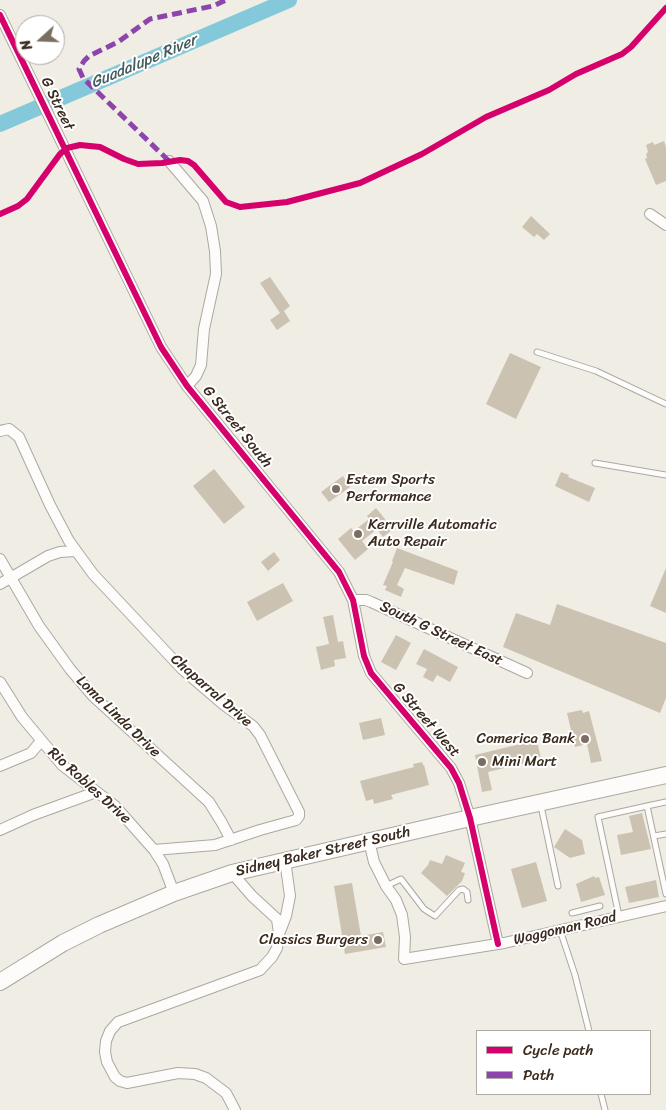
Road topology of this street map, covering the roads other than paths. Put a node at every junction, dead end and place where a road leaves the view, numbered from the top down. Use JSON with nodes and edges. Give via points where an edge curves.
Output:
{"nodes":[{"id":1,"x":0,"y":15,"type":"edge"},
{"id":2,"x":169,"y":161,"type":"dead end"},
{"id":3,"x":650,"y":214,"type":"dead end"},
{"id":4,"x":666,"y":225,"type":"edge"},
{"id":5,"x":117,"y":258,"type":"joint"},
{"id":6,"x":537,"y":352,"type":"dead end"},
{"id":7,"x":187,"y":386,"type":"junction"},
{"id":8,"x":666,"y":404,"type":"edge"},
{"id":9,"x":4,"y":430,"type":"edge"},
{"id":10,"x":595,"y":463,"type":"dead end"},
{"id":11,"x":666,"y":475,"type":"edge"},
{"id":12,"x":75,"y":550,"type":"junction"},
{"id":13,"x":0,"y":559,"type":"edge"},
{"id":14,"x":11,"y":578,"type":"junction"},
{"id":15,"x":0,"y":584,"type":"edge"},
{"id":16,"x":353,"y":600,"type":"junction"},
{"id":17,"x":527,"y":673,"type":"dead end"},
{"id":18,"x":0,"y":682,"type":"edge"},
{"id":19,"x":41,"y":741,"type":"junction"},
{"id":20,"x":0,"y":766,"type":"edge"},
{"id":21,"x":666,"y":775,"type":"edge"},
{"id":22,"x":96,"y":792,"type":"junction"},
{"id":23,"x":666,"y":802,"type":"edge"},
{"id":24,"x":540,"y":803,"type":"junction"},
{"id":25,"x":647,"y":806,"type":"junction"},
{"id":26,"x":470,"y":818,"type":"junction"},
{"id":27,"x":1,"y":832,"type":"edge"},
{"id":28,"x":666,"y":834,"type":"edge"},
{"id":29,"x":654,"y":836,"type":"junction"},
{"id":30,"x":231,"y":840,"type":"junction"},
{"id":31,"x":369,"y":841,"type":"junction"},
{"id":32,"x":154,"y":850,"type":"junction"},
{"id":33,"x":285,"y":860,"type":"junction"},
{"id":34,"x":232,"y":873,"type":"junction"},
{"id":35,"x":386,"y":886,"type":"junction"},
{"id":36,"x":558,"y":886,"type":"dead end"},
{"id":37,"x":174,"y":893,"type":"junction"},
{"id":38,"x":666,"y":894,"type":"edge"},
{"id":39,"x":468,"y":900,"type":"dead end"},
{"id":40,"x":600,"y":906,"type":"dead end"},
{"id":41,"x":666,"y":906,"type":"edge"},
{"id":42,"x":572,"y":913,"type":"dead end"},
{"id":43,"x":620,"y":916,"type":"junction"},
{"id":44,"x":560,"y":930,"type":"junction"},
{"id":45,"x":279,"y":934,"type":"junction"},
{"id":46,"x":498,"y":944,"type":"junction"},
{"id":47,"x":0,"y":982,"type":"edge"},
{"id":48,"x":589,"y":1030,"type":"edge"},
{"id":49,"x":602,"y":1095,"type":"edge"},
{"id":50,"x":235,"y":1110,"type":"edge"},
{"id":51,"x":605,"y":1110,"type":"edge"}],
"edges":[{"from":1,"to":5,"type":"street","name":"G Street"},
{"from":2,"to":7,"type":"street","via":[[202,201],[211,226],[215,257],[216,274],[204,328],[201,365]]},
{"from":3,"to":4,"type":"street"},
{"from":5,"to":7,"type":"street","name":"G Street South","via":[[161,347]]},
{"from":6,"to":8,"type":"lane","via":[[596,371]]},
{"from":7,"to":16,"type":"street","name":"G Street South","via":[[335,567]]},
{"from":9,"to":12,"type":"street","name":"Chaparral Drive","via":[[19,437]]},
{"from":10,"to":11,"type":"lane"},
{"from":12,"to":14,"type":"street","via":[[48,556]]},
{"from":12,"to":30,"type":"street","name":"Chaparral Drive","via":[[93,574],[182,669],[260,735],[298,807],[299,816],[296,820]]},
{"from":13,"to":14,"type":"street","name":"Loma Linda Drive"},
{"from":14,"to":15,"type":"street"},
{"from":14,"to":30,"type":"street","name":"Loma Linda Drive","via":[[49,641],[93,696],[209,802]]},
{"from":16,"to":17,"type":"street","name":"South G Street East","via":[[371,602]]},
{"from":16,"to":26,"type":"street","name":"G Street West","via":[[364,656],[371,673],[451,768]]},
{"from":18,"to":19,"type":"street","name":"Rio Robles Drive"},
{"from":19,"to":20,"type":"street","via":[[30,753]]},
{"from":19,"to":22,"type":"street","name":"Rio Robles Drive","via":[[70,772]]},
{"from":21,"to":24,"type":"main road","name":"Sidney Baker Street South"},
{"from":22,"to":27,"type":"street","via":[[33,815]]},
{"from":22,"to":32,"type":"street","name":"Rio Robles Drive","via":[[124,816]]},
{"from":23,"to":25,"type":"lane"},
{"from":24,"to":26,"type":"main road","name":"Sidney Baker Street South"},
{"from":24,"to":36,"type":"lane"},
{"from":25,"to":29,"type":"lane"},
{"from":25,"to":43,"type":"lane","via":[[598,817]]},
{"from":26,"to":31,"type":"main road","name":"Sidney Baker Street South"},
{"from":26,"to":46,"type":"street","name":"G Street West"},
{"from":28,"to":29,"type":"lane"},
{"from":29,"to":38,"type":"lane"},
{"from":30,"to":32,"type":"street","name":"Chaparral Drive","via":[[200,847]]},
{"from":31,"to":33,"type":"main road","name":"Sidney Baker Street South"},
{"from":31,"to":35,"type":"street","via":[[374,862]]},
{"from":32,"to":37,"type":"street","name":"Rio Robles Drive"},
{"from":33,"to":34,"type":"main road","name":"Sidney Baker Street South"},
{"from":33,"to":45,"type":"street","via":[[290,896]]},
{"from":34,"to":37,"type":"main road","name":"Sidney Baker Street South"},
{"from":34,"to":45,"type":"street","via":[[277,918]]},
{"from":35,"to":39,"type":"lane","via":[[402,879],[424,909],[435,916],[459,890],[467,892]]},
{"from":35,"to":46,"type":"street","name":"Waggoman Road","via":[[402,915],[404,959]]},
{"from":37,"to":47,"type":"main road","name":"Sidney Baker Street South","via":[[70,939]]},
{"from":40,"to":42,"type":"lane"},
{"from":41,"to":43,"type":"street","name":"Waggoman Road"},
{"from":43,"to":44,"type":"street","name":"Waggoman Road"},
{"from":44,"to":46,"type":"street","name":"Waggoman Road"},
{"from":44,"to":48,"type":"lane"},
{"from":45,"to":50,"type":"street","via":[[277,948],[260,970],[118,1022],[106,1041],[107,1062],[120,1081],[127,1083],[178,1073],[195,1074],[226,1093]]},
{"from":49,"to":51,"type":"lane"}]}
